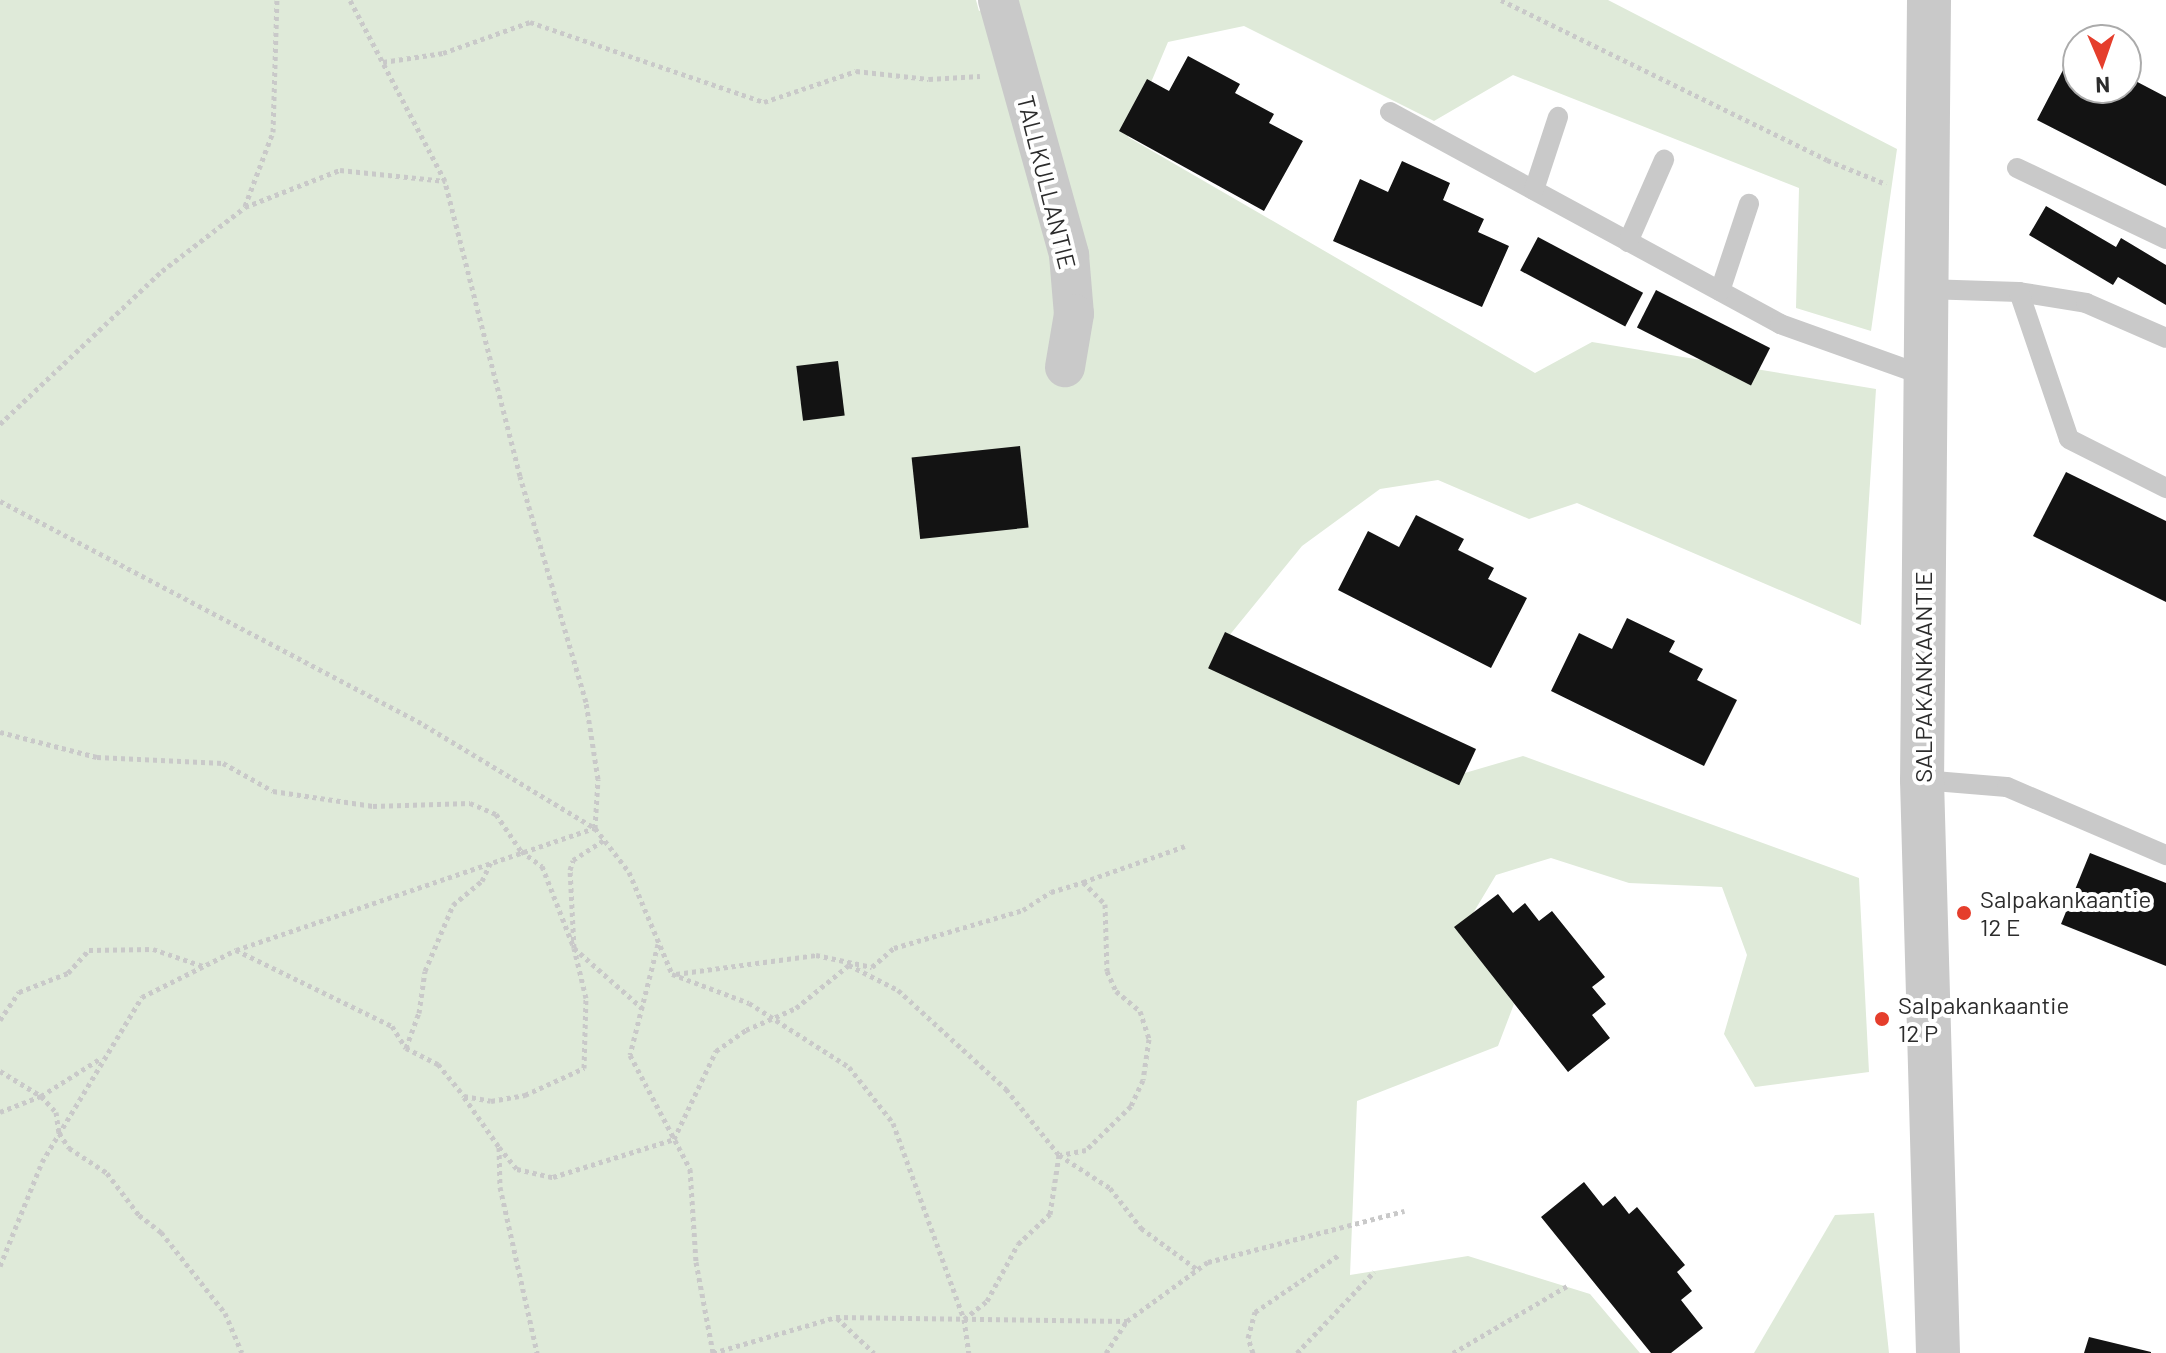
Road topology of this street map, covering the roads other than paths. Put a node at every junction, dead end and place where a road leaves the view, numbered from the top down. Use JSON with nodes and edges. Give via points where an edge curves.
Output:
{"nodes":[{"id":1,"x":998,"y":0,"type":"edge"},
{"id":2,"x":1929,"y":0,"type":"edge"},
{"id":3,"x":1390,"y":112,"type":"dead end"},
{"id":4,"x":1558,"y":117,"type":"dead end"},
{"id":5,"x":1664,"y":160,"type":"dead end"},
{"id":6,"x":2017,"y":168,"type":"dead end"},
{"id":7,"x":1534,"y":190,"type":"junction"},
{"id":8,"x":1749,"y":204,"type":"dead end"},
{"id":9,"x":2166,"y":239,"type":"edge"},
{"id":10,"x":1628,"y":242,"type":"junction"},
{"id":11,"x":1925,"y":289,"type":"junction"},
{"id":12,"x":1720,"y":291,"type":"junction"},
{"id":13,"x":2019,"y":292,"type":"junction"},
{"id":14,"x":2166,"y":338,"type":"edge"},
{"id":15,"x":1065,"y":367,"type":"dead end"},
{"id":16,"x":1925,"y":376,"type":"junction"},
{"id":17,"x":2166,"y":488,"type":"edge"},
{"id":18,"x":1922,"y":780,"type":"junction"},
{"id":19,"x":2166,"y":855,"type":"edge"},
{"id":20,"x":1938,"y":1353,"type":"edge"}],
"edges":[{"from":1,"to":15,"type":"street","name":"TALLKULLANTIE","via":[[1069,255],[1074,314]]},
{"from":2,"to":11,"type":"street","name":"SALPAKANKAANTIE"},
{"from":3,"to":7,"type":"lane"},
{"from":4,"to":7,"type":"lane"},
{"from":5,"to":10,"type":"lane"},
{"from":6,"to":9,"type":"lane"},
{"from":7,"to":10,"type":"lane"},
{"from":8,"to":12,"type":"lane"},
{"from":10,"to":12,"type":"lane"},
{"from":11,"to":13,"type":"lane"},
{"from":11,"to":16,"type":"street","name":"SALPAKANKAANTIE"},
{"from":12,"to":16,"type":"lane","via":[[1780,324]]},
{"from":13,"to":14,"type":"lane","via":[[2086,303]]},
{"from":13,"to":17,"type":"lane","via":[[2069,439]]},
{"from":16,"to":18,"type":"street","name":"SALPAKANKAANTIE"},
{"from":18,"to":19,"type":"lane","via":[[2007,787]]},
{"from":18,"to":20,"type":"street","name":"SALPAKANKAANTIE"}]}
